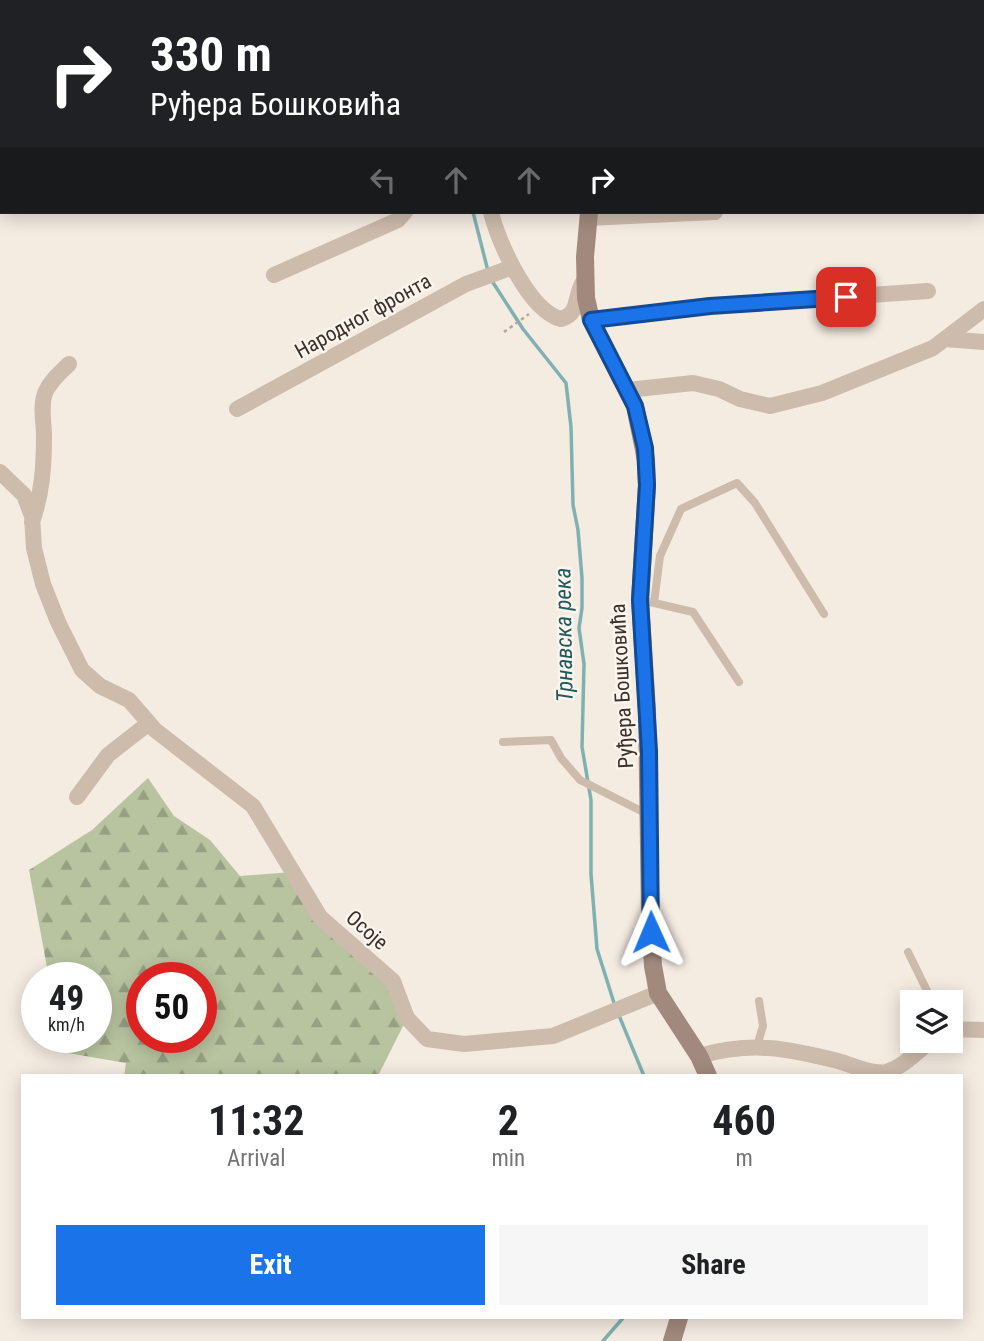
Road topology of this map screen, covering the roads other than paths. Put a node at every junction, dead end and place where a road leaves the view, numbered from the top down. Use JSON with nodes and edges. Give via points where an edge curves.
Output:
{"nodes":[{"id":1,"x":403,"y":214,"type":"edge"},
{"id":2,"x":491,"y":214,"type":"edge"},
{"id":3,"x":630,"y":214,"type":"edge"},
{"id":4,"x":588,"y":215,"type":"edge"},
{"id":5,"x":505,"y":269,"type":"junction"},
{"id":6,"x":274,"y":275,"type":"dead end"},
{"id":7,"x":586,"y":280,"type":"junction"},
{"id":8,"x":928,"y":291,"type":"dead end"},
{"id":9,"x":984,"y":309,"type":"edge"},
{"id":10,"x":591,"y":320,"type":"junction"},
{"id":11,"x":945,"y":339,"type":"junction"},
{"id":12,"x":984,"y":342,"type":"edge"},
{"id":13,"x":69,"y":364,"type":"dead end"},
{"id":14,"x":628,"y":390,"type":"junction"},
{"id":15,"x":237,"y":409,"type":"dead end"},
{"id":16,"x":0,"y":472,"type":"edge"},
{"id":17,"x":32,"y":522,"type":"junction"},
{"id":18,"x":647,"y":601,"type":"junction"},
{"id":19,"x":824,"y":614,"type":"dead end"},
{"id":20,"x":739,"y":682,"type":"dead end"},
{"id":21,"x":149,"y":723,"type":"junction"},
{"id":22,"x":503,"y":742,"type":"dead end"},
{"id":23,"x":77,"y":797,"type":"dead end"},
{"id":24,"x":649,"y":816,"type":"junction"},
{"id":25,"x":908,"y":952,"type":"dead end"},
{"id":26,"x":927,"y":990,"type":"edge"},
{"id":27,"x":658,"y":993,"type":"junction"},
{"id":28,"x":759,"y":1002,"type":"dead end"},
{"id":29,"x":963,"y":1030,"type":"edge"},
{"id":30,"x":984,"y":1030,"type":"edge"},
{"id":31,"x":757,"y":1046,"type":"junction"},
{"id":32,"x":915,"y":1053,"type":"edge"},
{"id":33,"x":699,"y":1056,"type":"junction"},
{"id":34,"x":707,"y":1074,"type":"edge"},
{"id":35,"x":678,"y":1319,"type":"edge"},
{"id":36,"x":672,"y":1341,"type":"edge"}],
"edges":[{"from":1,"to":6,"type":"street"},
{"from":2,"to":5,"type":"street"},
{"from":3,"to":4,"type":"street","name":"Руђера Бошковића"},
{"from":4,"to":7,"type":"main road","name":"Руђера Бошковића"},
{"from":5,"to":7,"type":"street","name":"Руђера Бошковића","via":[[541,309],[561,319],[571,315]]},
{"from":5,"to":15,"type":"street","name":"Народног фронта","via":[[350,345]]},
{"from":7,"to":10,"type":"main road","name":"Руђера Бошковића"},
{"from":8,"to":10,"type":"street","via":[[710,306]]},
{"from":9,"to":11,"type":"street"},
{"from":10,"to":14,"type":"main road","name":"Руђера Бошковића"},
{"from":11,"to":12,"type":"street"},
{"from":11,"to":14,"type":"street","via":[[822,393],[770,406],[702,384]]},
{"from":13,"to":17,"type":"street","via":[[44,396],[44,471]]},
{"from":14,"to":18,"type":"main road","name":"Руђера Бошковића","via":[[639,417],[647,472]]},
{"from":16,"to":17,"type":"street","name":"Осоје","via":[[24,495]]},
{"from":17,"to":21,"type":"street","name":"Осоје","via":[[43,584],[82,670],[100,687],[129,700]]},
{"from":18,"to":19,"type":"lane","name":"Руђера Бошковића","via":[[681,509],[737,483],[755,503]]},
{"from":18,"to":20,"type":"lane","via":[[693,612]]},
{"from":18,"to":24,"type":"main road","name":"Руђера Бошковића"},
{"from":21,"to":23,"type":"street","via":[[108,755]]},
{"from":21,"to":27,"type":"street","name":"Осоје","via":[[253,806],[320,917],[393,981],[407,1018],[427,1039],[464,1044],[553,1036]]},
{"from":22,"to":24,"type":"lane","name":"Руђера Бошковића","via":[[551,740],[581,781]]},
{"from":24,"to":27,"type":"main road","name":"Руђера Бошковића","via":[[652,948]]},
{"from":25,"to":26,"type":"lane"},
{"from":27,"to":33,"type":"main road","name":"Руђера Бошковића"},
{"from":28,"to":31,"type":"lane","via":[[763,1026]]},
{"from":29,"to":30,"type":"street"},
{"from":31,"to":32,"type":"street","via":[[878,1073],[896,1068]]},
{"from":31,"to":33,"type":"street"},
{"from":33,"to":34,"type":"main road","name":"Руђера Бошковића"},
{"from":35,"to":36,"type":"main road"}]}
